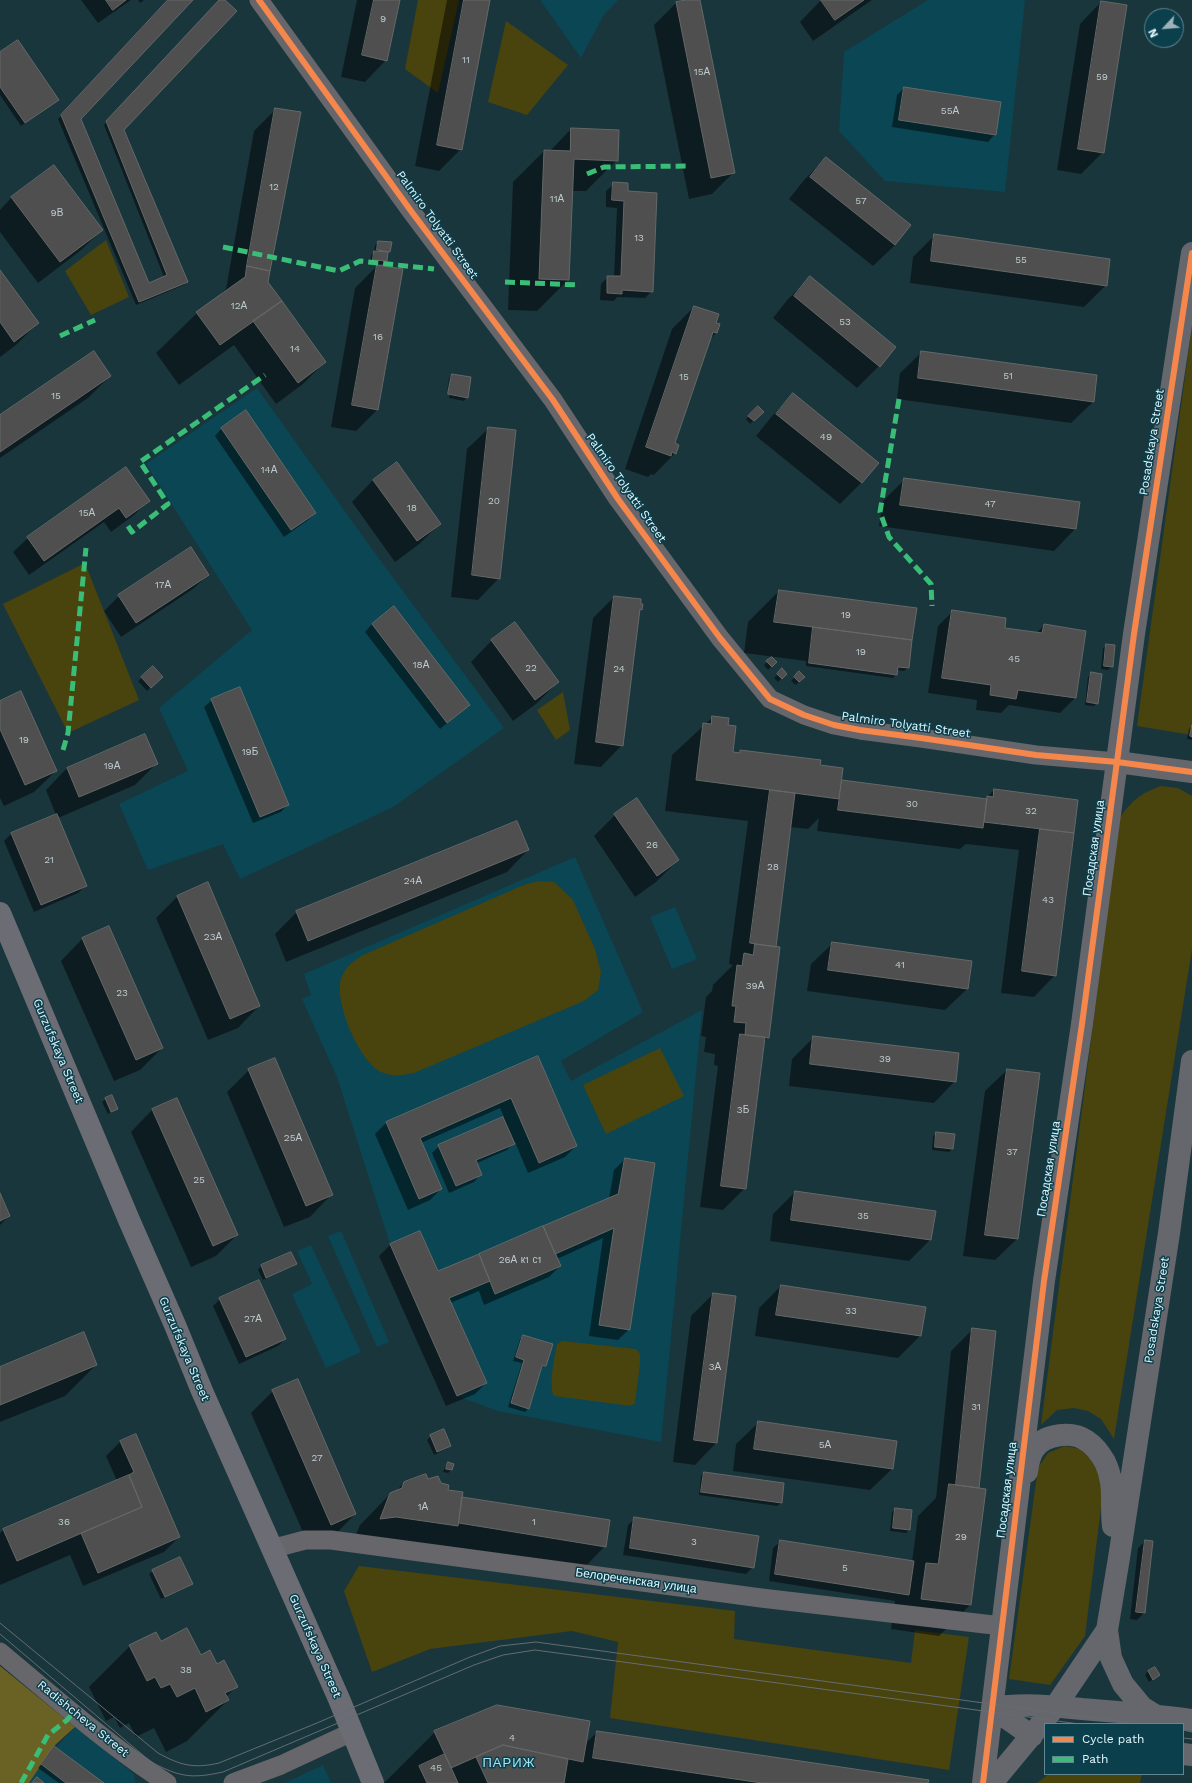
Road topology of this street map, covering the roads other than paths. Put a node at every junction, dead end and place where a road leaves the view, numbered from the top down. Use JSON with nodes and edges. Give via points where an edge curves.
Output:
{"nodes":[{"id":1,"x":259,"y":0,"type":"edge"},
{"id":2,"x":1192,"y":253,"type":"edge"},
{"id":3,"x":1117,"y":762,"type":"junction"},
{"id":4,"x":1192,"y":772,"type":"edge"},
{"id":5,"x":0,"y":913,"type":"edge"},
{"id":6,"x":1192,"y":1061,"type":"edge"},
{"id":7,"x":1012,"y":1536,"type":"junction"},
{"id":8,"x":271,"y":1548,"type":"junction"},
{"id":9,"x":1119,"y":1558,"type":"junction"},
{"id":10,"x":1002,"y":1626,"type":"junction"},
{"id":11,"x":1107,"y":1630,"type":"junction"},
{"id":12,"x":0,"y":1652,"type":"edge"},
{"id":13,"x":1055,"y":1706,"type":"junction"},
{"id":14,"x":992,"y":1708,"type":"junction"},
{"id":15,"x":1156,"y":1715,"type":"junction"},
{"id":16,"x":1192,"y":1720,"type":"edge"},
{"id":17,"x":1045,"y":1723,"type":"edge"},
{"id":18,"x":1044,"y":1725,"type":"edge"},
{"id":19,"x":352,"y":1732,"type":"junction"},
{"id":20,"x":1038,"y":1736,"type":"edge"},
{"id":21,"x":167,"y":1783,"type":"edge"},
{"id":22,"x":233,"y":1783,"type":"edge"},
{"id":23,"x":373,"y":1783,"type":"edge"},
{"id":24,"x":983,"y":1783,"type":"edge"},
{"id":25,"x":992,"y":1783,"type":"edge"}],
"edges":[{"from":1,"to":3,"type":"street","name":"Palmiro Tolyatti Street","via":[[411,211],[553,400],[618,499],[715,632],[770,700],[812,718],[860,730],[1036,755]]},
{"from":2,"to":3,"type":"street","name":"Posadskaya Street","via":[[1135,626]]},
{"from":3,"to":4,"type":"street"},
{"from":3,"to":7,"type":"street","name":"Посадская улица","via":[[1044,1281]]},
{"from":5,"to":8,"type":"main road","name":"Gurzufskaya Street"},
{"from":6,"to":9,"type":"street","name":"Posadskaya Street","via":[[1169,1234]]},
{"from":7,"to":9,"type":"street","name":"Посадская улица","via":[[1020,1516],[1029,1458],[1034,1448],[1053,1436],[1077,1437],[1087,1441],[1097,1451],[1112,1478],[1113,1523]]},
{"from":7,"to":10,"type":"street","name":"Посадская улица"},
{"from":8,"to":10,"type":"street","name":"Белореченская улица","via":[[305,1540],[331,1540],[761,1598]]},
{"from":8,"to":19,"type":"main road","name":"Gurzufskaya Street"},
{"from":9,"to":11,"type":"street","name":"Посадская улица"},
{"from":10,"to":14,"type":"street","name":"Посадская улица"},
{"from":11,"to":13,"type":"street"},
{"from":11,"to":15,"type":"street","name":"Посадская улица","via":[[1111,1658],[1123,1684],[1142,1707]]},
{"from":12,"to":21,"type":"street","name":"Radishcheva Street","via":[[73,1713]]},
{"from":13,"to":14,"type":"street"},
{"from":13,"to":15,"type":"street"},
{"from":13,"to":17,"type":"street"},
{"from":14,"to":20,"type":"street"},
{"from":14,"to":24,"type":"street"},
{"from":15,"to":16,"type":"street"},
{"from":18,"to":20,"type":"street"},
{"from":19,"to":22,"type":"street","via":[[281,1765]]},
{"from":19,"to":23,"type":"main road","name":"Gurzufskaya Street"},
{"from":20,"to":25,"type":"street"}]}
